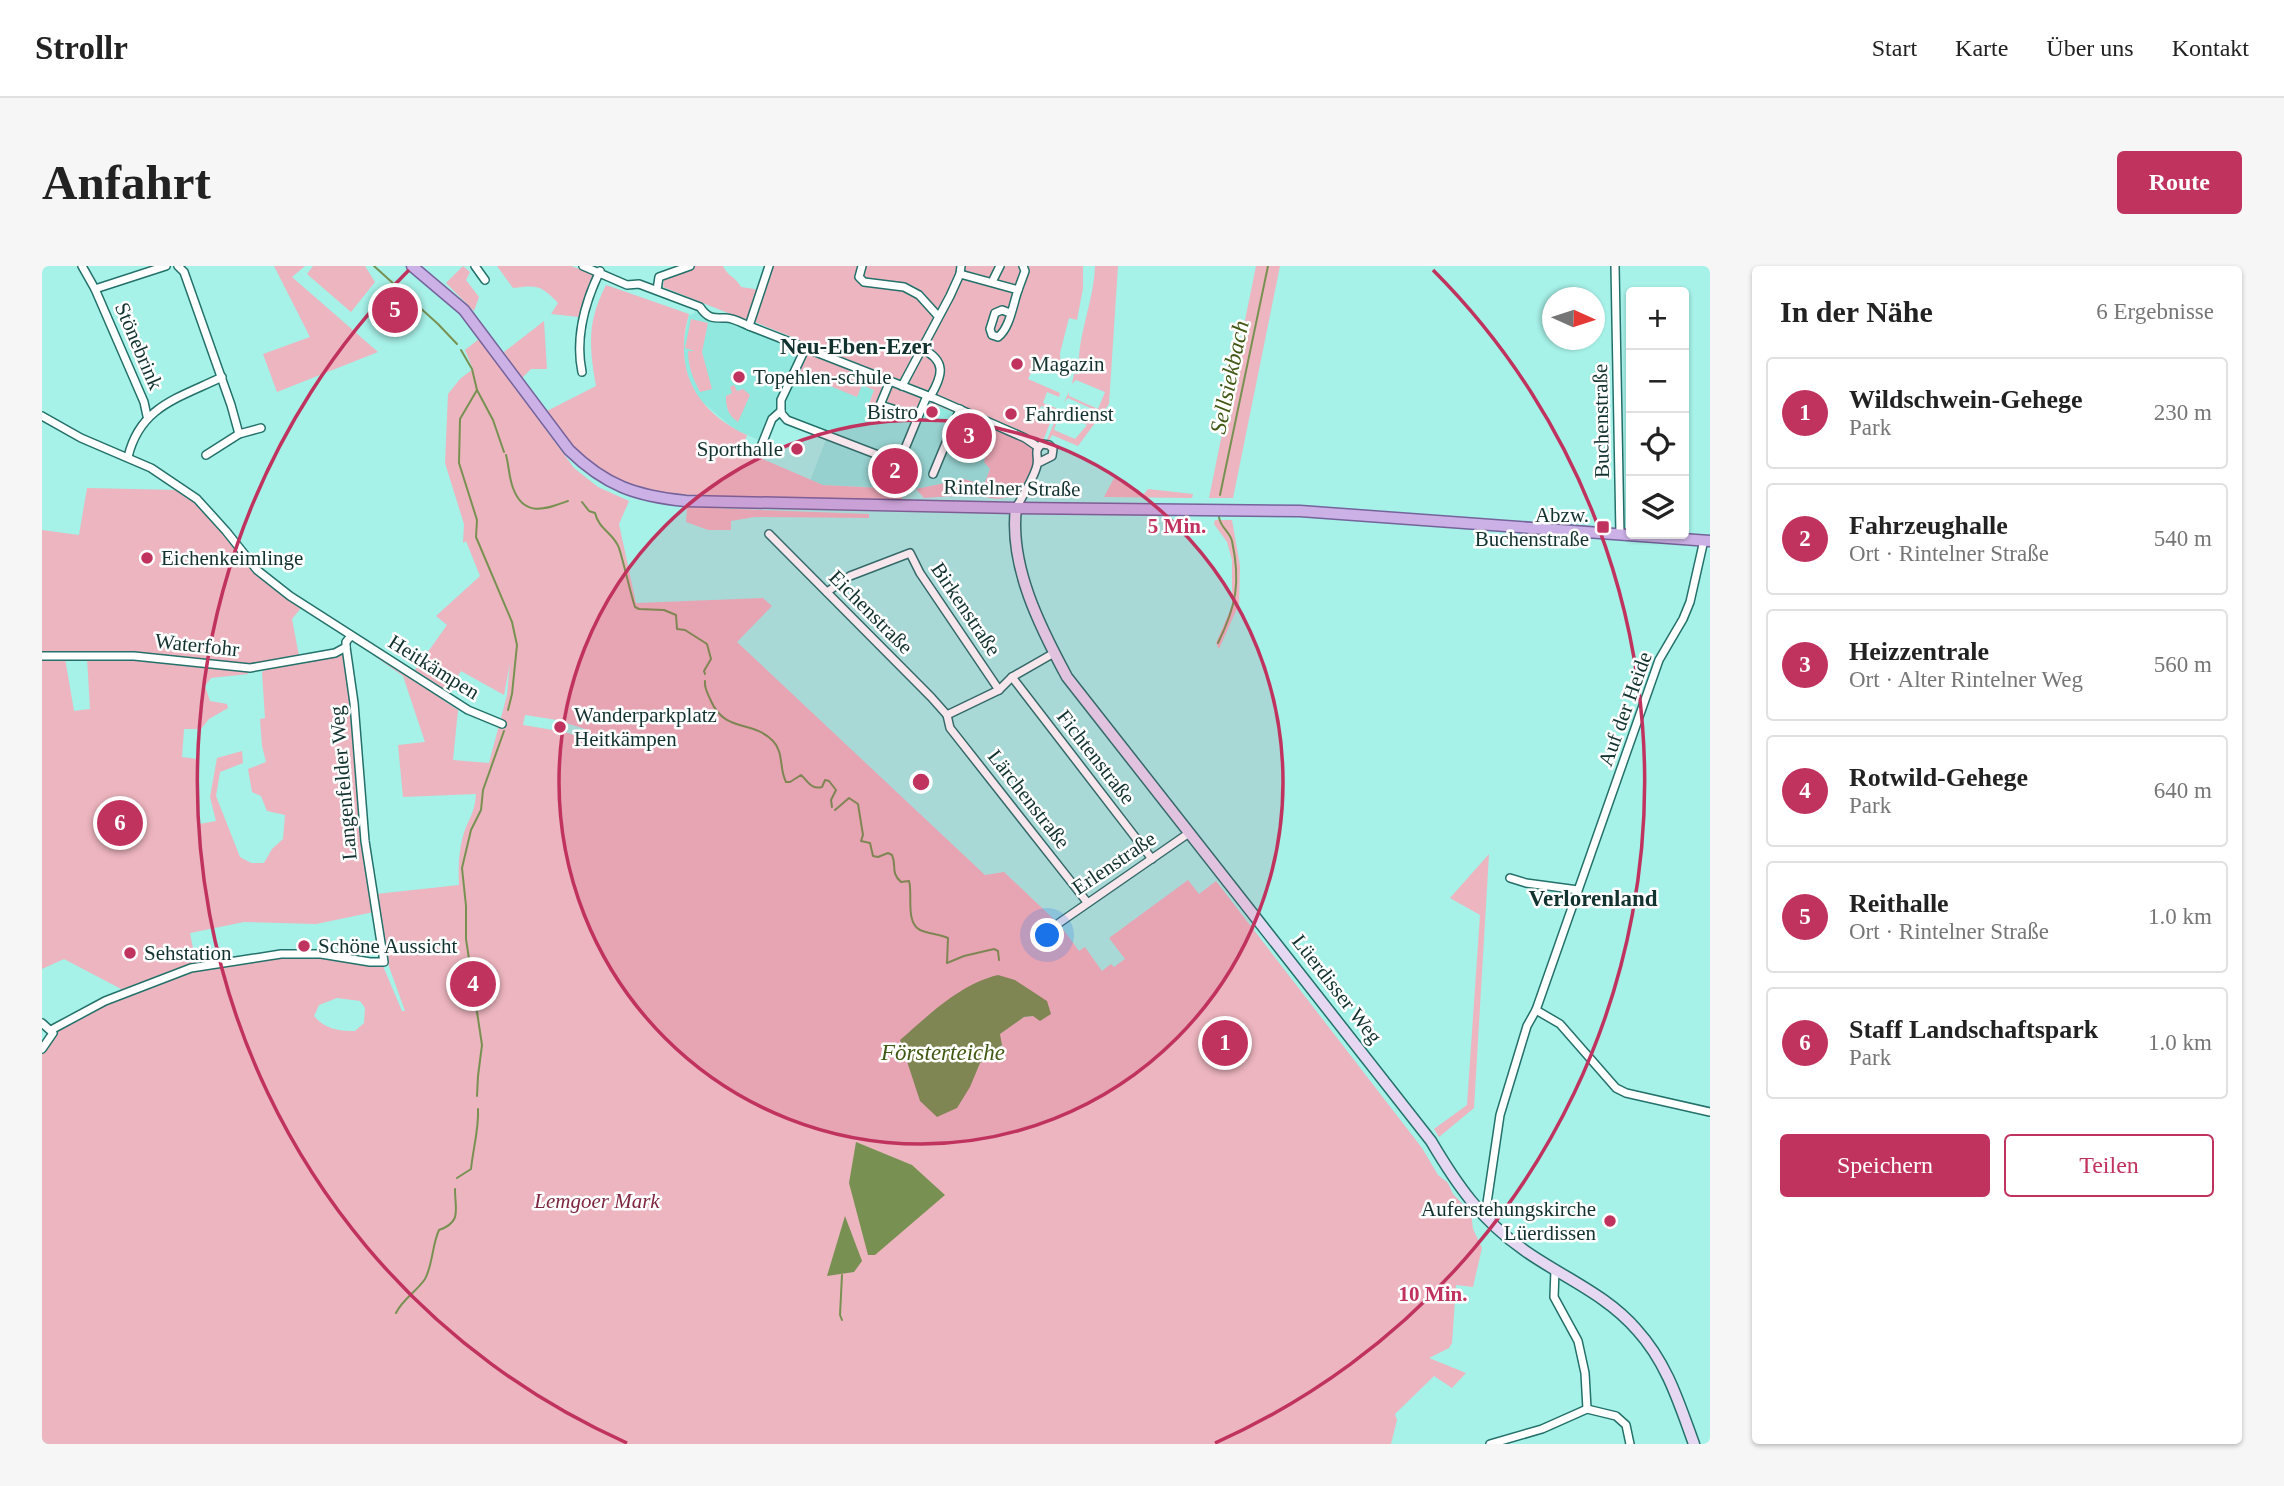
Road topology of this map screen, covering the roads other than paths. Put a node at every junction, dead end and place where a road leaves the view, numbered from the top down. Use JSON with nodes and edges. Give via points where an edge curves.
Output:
{"nodes":[{"id":1,"x":82,"y":266,"type":"edge"},
{"id":2,"x":164,"y":266,"type":"edge"},
{"id":3,"x":178,"y":266,"type":"edge"},
{"id":4,"x":412,"y":266,"type":"edge"},
{"id":5,"x":475,"y":266,"type":"edge"},
{"id":6,"x":583,"y":266,"type":"edge"},
{"id":7,"x":690,"y":266,"type":"edge"},
{"id":8,"x":769,"y":266,"type":"edge"},
{"id":9,"x":862,"y":266,"type":"edge"},
{"id":10,"x":1000,"y":266,"type":"edge"},
{"id":11,"x":1023,"y":266,"type":"edge"},
{"id":12,"x":1615,"y":266,"type":"edge"},
{"id":13,"x":961,"y":270,"type":"edge"},
{"id":14,"x":600,"y":271,"type":"junction"},
{"id":15,"x":485,"y":280,"type":"dead end"},
{"id":16,"x":992,"y":282,"type":"junction"},
{"id":17,"x":95,"y":289,"type":"junction"},
{"id":18,"x":657,"y":290,"type":"junction"},
{"id":19,"x":1018,"y":290,"type":"junction"},
{"id":20,"x":1010,"y":313,"type":"dead end"},
{"id":21,"x":938,"y":316,"type":"junction"},
{"id":22,"x":749,"y":326,"type":"junction"},
{"id":23,"x":921,"y":348,"type":"junction"},
{"id":24,"x":805,"y":349,"type":"junction"},
{"id":25,"x":582,"y":372,"type":"dead end"},
{"id":26,"x":222,"y":377,"type":"junction"},
{"id":27,"x":890,"y":382,"type":"junction"},
{"id":28,"x":902,"y":386,"type":"junction"},
{"id":29,"x":928,"y":396,"type":"junction"},
{"id":30,"x":960,"y":410,"type":"junction"},
{"id":31,"x":781,"y":411,"type":"junction"},
{"id":32,"x":42,"y":416,"type":"edge"},
{"id":33,"x":147,"y":416,"type":"junction"},
{"id":34,"x":918,"y":417,"type":"junction"},
{"id":35,"x":261,"y":428,"type":"dead end"},
{"id":36,"x":239,"y":435,"type":"junction"},
{"id":37,"x":1038,"y":447,"type":"junction"},
{"id":38,"x":760,"y":449,"type":"dead end"},
{"id":39,"x":206,"y":455,"type":"dead end"},
{"id":40,"x":128,"y":457,"type":"junction"},
{"id":41,"x":1038,"y":463,"type":"junction"},
{"id":42,"x":933,"y":474,"type":"dead end"},
{"id":43,"x":1016,"y":508,"type":"junction"},
{"id":44,"x":769,"y":534,"type":"dead end"},
{"id":45,"x":1620,"y":534,"type":"junction"},
{"id":46,"x":1707,"y":541,"type":"edge"},
{"id":47,"x":827,"y":592,"type":"junction"},
{"id":48,"x":349,"y":637,"type":"junction"},
{"id":49,"x":346,"y":647,"type":"junction"},
{"id":50,"x":1054,"y":653,"type":"junction"},
{"id":51,"x":42,"y":656,"type":"edge"},
{"id":52,"x":1012,"y":677,"type":"junction"},
{"id":53,"x":999,"y":690,"type":"junction"},
{"id":54,"x":947,"y":715,"type":"junction"},
{"id":55,"x":502,"y":723,"type":"dead end"},
{"id":56,"x":1189,"y":833,"type":"junction"},
{"id":57,"x":1152,"y":859,"type":"junction"},
{"id":58,"x":1510,"y":878,"type":"dead end"},
{"id":59,"x":1578,"y":890,"type":"junction"},
{"id":60,"x":1087,"y":902,"type":"junction"},
{"id":61,"x":1059,"y":923,"type":"dead end"},
{"id":62,"x":1536,"y":1010,"type":"junction"},
{"id":63,"x":42,"y":1023,"type":"edge"},
{"id":64,"x":52,"y":1031,"type":"junction"},
{"id":65,"x":42,"y":1049,"type":"edge"},
{"id":66,"x":1710,"y":1112,"type":"edge"},
{"id":67,"x":1482,"y":1215,"type":"junction"},
{"id":68,"x":1555,"y":1270,"type":"junction"},
{"id":69,"x":1587,"y":1409,"type":"junction"},
{"id":70,"x":1490,"y":1444,"type":"edge"},
{"id":71,"x":1630,"y":1444,"type":"edge"},
{"id":72,"x":1694,"y":1444,"type":"edge"}],
"edges":[{"from":1,"to":17,"type":"street","name":"Stönebrink"},
{"from":2,"to":17,"type":"street","name":"Stönebrink"},
{"from":3,"to":26,"type":"street"},
{"from":4,"to":43,"type":"main road","name":"Rintelner Straße","via":[[464,310],[569,450],[621,488],[686,501]]},
{"from":5,"to":15,"type":"street"},
{"from":6,"to":14,"type":"street"},
{"from":7,"to":18,"type":"street","via":[[659,277]]},
{"from":8,"to":22,"type":"street"},
{"from":9,"to":21,"type":"street","via":[[859,277],[864,282],[897,284],[922,298]]},
{"from":10,"to":16,"type":"street"},
{"from":11,"to":19,"type":"street"},
{"from":12,"to":45,"type":"street","name":"Buchenstraße"},
{"from":13,"to":16,"type":"street"},
{"from":13,"to":21,"type":"street"},
{"from":14,"to":18,"type":"street","via":[[628,285]]},
{"from":14,"to":25,"type":"street","via":[[582,319]]},
{"from":16,"to":19,"type":"street"},
{"from":17,"to":33,"type":"street","name":"Stönebrink"},
{"from":18,"to":22,"type":"street","via":[[700,307],[713,319],[727,318]]},
{"from":19,"to":20,"type":"street"},
{"from":21,"to":23,"type":"street"},
{"from":22,"to":24,"type":"street"},
{"from":23,"to":28,"type":"street"},
{"from":23,"to":29,"type":"street","via":[[940,365],[939,380]]},
{"from":24,"to":27,"type":"street"},
{"from":24,"to":31,"type":"street","via":[[781,400]]},
{"from":26,"to":33,"type":"street"},
{"from":26,"to":36,"type":"street"},
{"from":27,"to":28,"type":"street"},
{"from":27,"to":34,"type":"street","via":[[880,405]]},
{"from":28,"to":29,"type":"street"},
{"from":29,"to":30,"type":"street"},
{"from":29,"to":34,"type":"street"},
{"from":30,"to":37,"type":"street"},
{"from":30,"to":42,"type":"street"},
{"from":31,"to":34,"type":"street","via":[[787,420],[899,463]]},
{"from":31,"to":38,"type":"street","via":[[772,419]]},
{"from":32,"to":40,"type":"street","via":[[80,438]]},
{"from":33,"to":40,"type":"street","via":[[133,437]]},
{"from":35,"to":36,"type":"street"},
{"from":36,"to":39,"type":"street"},
{"from":37,"to":41,"type":"street"},
{"from":37,"to":41,"type":"street","via":[[1049,444],[1053,449],[1052,456]]},
{"from":40,"to":48,"type":"street","via":[[197,499],[257,570]]},
{"from":41,"to":43,"type":"street"},
{"from":43,"to":45,"type":"main road","name":"Rintelner Straße","via":[[1300,511]]},
{"from":43,"to":50,"type":"main road","name":"Lüerdisser Weg","via":[[1024,582]]},
{"from":44,"to":47,"type":"street","name":"Eichenstraße"},
{"from":45,"to":46,"type":"main road","name":"Rintelner Straße"},
{"from":46,"to":59,"type":"street","name":"Auf der Heide","via":[[1690,602],[1659,660]]},
{"from":47,"to":53,"type":"street","name":"Birkenstraße","via":[[850,576],[910,553]]},
{"from":47,"to":54,"type":"street","name":"Eichenstraße"},
{"from":48,"to":49,"type":"street","name":"Langenfelder Weg"},
{"from":48,"to":55,"type":"street","name":"Heitkämpen","via":[[478,716]]},
{"from":49,"to":51,"type":"street","name":"Waterfohr","via":[[335,653],[250,668],[134,656]]},
{"from":49,"to":64,"type":"street","name":"Langenfelder Weg","via":[[367,859],[384,962],[281,954],[191,968],[104,1001]]},
{"from":50,"to":52,"type":"street"},
{"from":50,"to":56,"type":"main road","name":"Lüerdisser Weg","via":[[1084,699]]},
{"from":52,"to":53,"type":"street"},
{"from":52,"to":57,"type":"street","name":"Fichtenstraße"},
{"from":53,"to":54,"type":"street"},
{"from":54,"to":60,"type":"street","name":"Lärchenstraße","via":[[950,727]]},
{"from":56,"to":57,"type":"street","name":"Erlenstraße"},
{"from":56,"to":67,"type":"main road","name":"Lüerdisser Weg","via":[[1415,1120]]},
{"from":57,"to":60,"type":"street","name":"Erlenstraße"},
{"from":58,"to":59,"type":"street"},
{"from":59,"to":62,"type":"street","name":"Auf der Heide"},
{"from":60,"to":61,"type":"street","name":"Erlenstraße"},
{"from":62,"to":66,"type":"street","via":[[1560,1024],[1616,1088]]},
{"from":62,"to":67,"type":"street","name":"Auf der Heide","via":[[1503,1105]]},
{"from":63,"to":64,"type":"street"},
{"from":64,"to":65,"type":"street"},
{"from":67,"to":68,"type":"main road","name":"Lüerdisser Weg"},
{"from":68,"to":69,"type":"street","via":[[1554,1297],[1578,1341]]},
{"from":68,"to":72,"type":"main road","name":"Lüerdisser Weg","via":[[1616,1309],[1649,1343],[1672,1383]]},
{"from":69,"to":70,"type":"street","via":[[1542,1429]]},
{"from":69,"to":71,"type":"street","via":[[1616,1416],[1626,1425]]}]}
